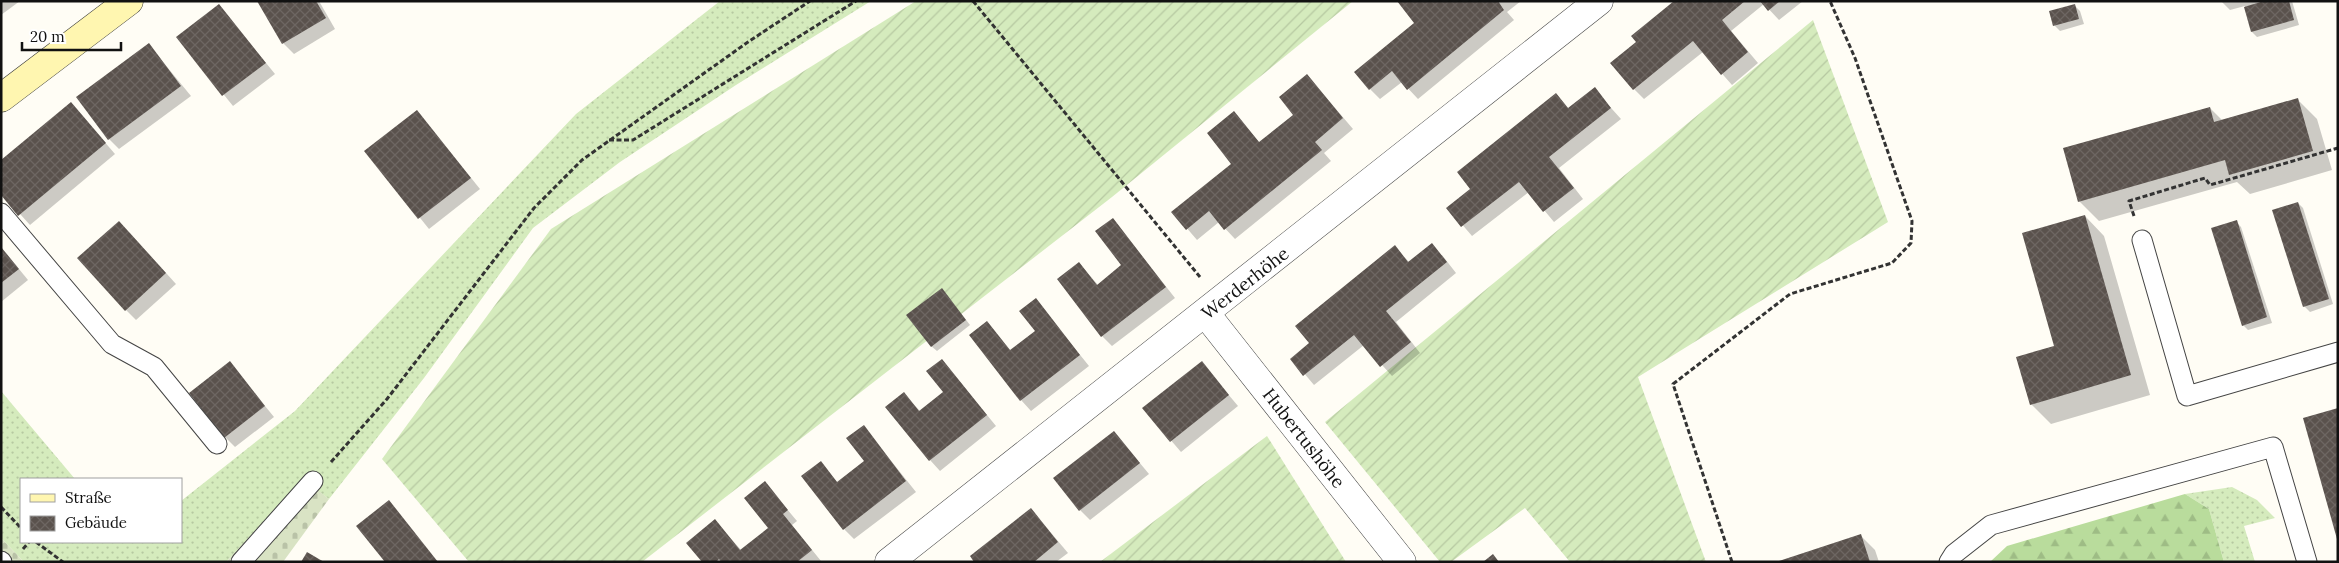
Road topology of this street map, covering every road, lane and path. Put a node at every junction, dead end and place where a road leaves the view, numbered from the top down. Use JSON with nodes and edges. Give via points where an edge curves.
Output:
{"nodes":[{"id":1,"x":129,"y":1,"type":"edge"},
{"id":2,"x":810,"y":1,"type":"edge"},
{"id":3,"x":856,"y":1,"type":"edge"},
{"id":4,"x":973,"y":1,"type":"edge"},
{"id":5,"x":1599,"y":1,"type":"edge"},
{"id":6,"x":1830,"y":1,"type":"edge"},
{"id":7,"x":1,"y":98,"type":"edge"},
{"id":8,"x":609,"y":140,"type":"junction"},
{"id":9,"x":2338,"y":148,"type":"edge"},
{"id":10,"x":1,"y":213,"type":"edge"},
{"id":11,"x":2142,"y":240,"type":"joint"},
{"id":12,"x":1206,"y":314,"type":"junction"},
{"id":13,"x":2338,"y":352,"type":"edge"},
{"id":14,"x":217,"y":444,"type":"dead end"},
{"id":15,"x":313,"y":481,"type":"joint"},
{"id":16,"x":1,"y":507,"type":"edge"},
{"id":17,"x":20,"y":527,"type":"edge"},
{"id":18,"x":37,"y":543,"type":"edge"},
{"id":19,"x":63,"y":562,"type":"edge"},
{"id":20,"x":241,"y":562,"type":"edge"},
{"id":21,"x":889,"y":562,"type":"edge"},
{"id":22,"x":1402,"y":562,"type":"edge"},
{"id":23,"x":1732,"y":562,"type":"edge"},
{"id":24,"x":1949,"y":562,"type":"edge"},
{"id":25,"x":2307,"y":562,"type":"edge"}],
"edges":[{"from":1,"to":7,"type":"street"},
{"from":2,"to":8,"type":"path"},
{"from":3,"to":8,"type":"path","via":[[633,140]]},
{"from":4,"to":12,"type":"path","via":[[1204,282]]},
{"from":5,"to":12,"type":"street","name":"Werderhöhe"},
{"from":6,"to":23,"type":"path","via":[[1855,58],[1912,221],[1911,243],[1892,263],[1790,294],[1673,384]]},
{"from":8,"to":15,"type":"path","via":[[582,160],[534,208],[387,399]]},
{"from":9,"to":11,"type":"path","via":[[2210,185],[2205,178],[2128,201]]},
{"from":10,"to":14,"type":"lane","via":[[112,344],[154,368]]},
{"from":11,"to":13,"type":"lane","via":[[2187,396]]},
{"from":12,"to":21,"type":"street","name":"Werderhöhe"},
{"from":12,"to":22,"type":"street","name":"Hubertushöhe"},
{"from":15,"to":20,"type":"lane"},
{"from":16,"to":17,"type":"path"},
{"from":18,"to":19,"type":"path"},
{"from":24,"to":25,"type":"lane","via":[[1954,554],[1991,525],[2273,447]]}]}
